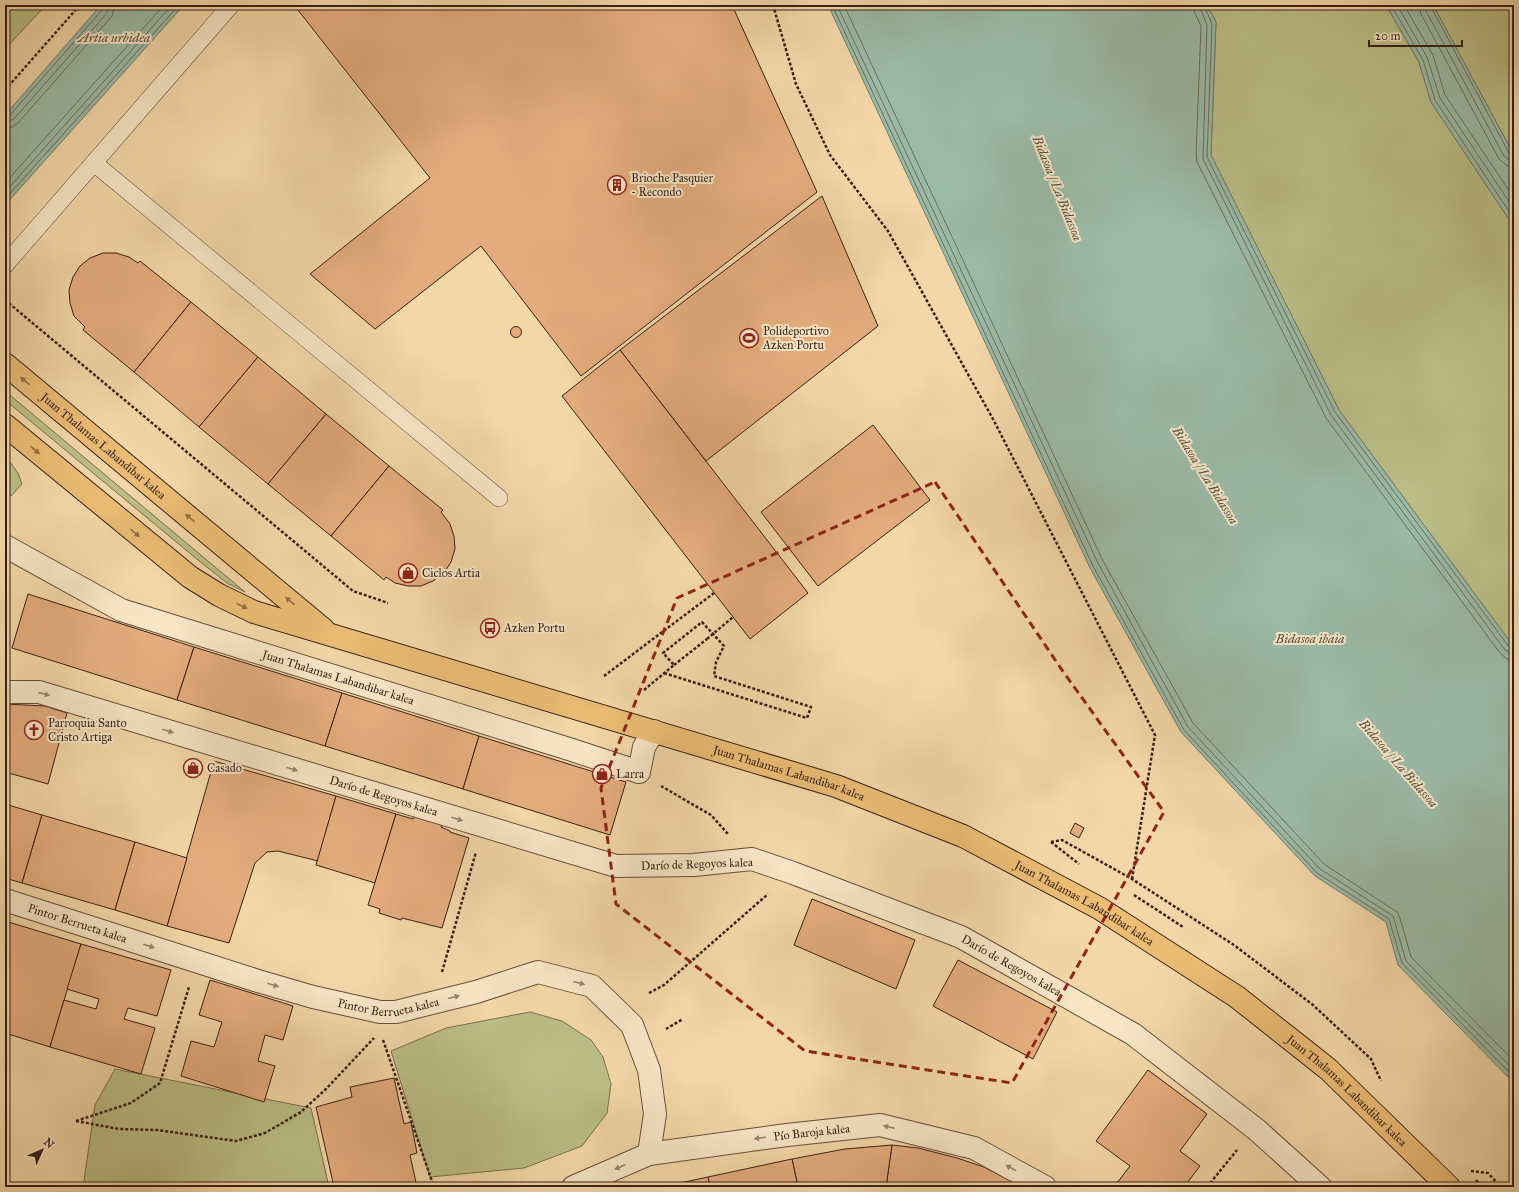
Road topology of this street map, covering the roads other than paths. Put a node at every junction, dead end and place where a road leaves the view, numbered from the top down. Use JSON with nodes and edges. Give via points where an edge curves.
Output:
{"nodes":[{"id":1,"x":231,"y":5,"type":"edge"},
{"id":2,"x":94,"y":163,"type":"junction"},
{"id":3,"x":5,"y":265,"type":"edge"},
{"id":4,"x":5,"y":364,"type":"edge"},
{"id":5,"x":6,"y":426,"type":"edge"},
{"id":6,"x":499,"y":498,"type":"dead end"},
{"id":7,"x":5,"y":546,"type":"edge"},
{"id":8,"x":330,"y":635,"type":"junction"},
{"id":9,"x":5,"y":692,"type":"edge"},
{"id":10,"x":654,"y":731,"type":"junction"},
{"id":11,"x":5,"y":900,"type":"edge"},
{"id":12,"x":649,"y":1154,"type":"junction"},
{"id":13,"x":573,"y":1187,"type":"edge"},
{"id":14,"x":1045,"y":1187,"type":"edge"},
{"id":15,"x":1320,"y":1187,"type":"edge"},
{"id":16,"x":1449,"y":1187,"type":"edge"}],
"edges":[{"from":1,"to":2,"type":"lane"},
{"from":2,"to":3,"type":"lane"},
{"from":2,"to":6,"type":"lane"},
{"from":8,"to":4,"type":"main road","name":"Juan Thalamas Labandibar kalea","one_way":true},
{"from":5,"to":8,"type":"main road","name":"Juan Thalamas Labandibar kalea","one_way":true,"via":[[190,577],[254,612]]},
{"from":7,"to":10,"type":"street","name":"Juan Thalamas Labandibar kalea","via":[[121,610],[639,772],[644,747]]},
{"from":8,"to":10,"type":"main road","name":"Juan Thalamas Labandibar kalea"},
{"from":9,"to":15,"type":"street","name":"Darío de Regoyos kalea","one_way":true,"via":[[39,692],[616,866],[694,865],[752,859],[793,873],[962,937],[1133,1034],[1257,1130]]},
{"from":10,"to":16,"type":"main road","name":"Juan Thalamas Labandibar kalea","via":[[836,786],[963,836],[1099,908],[1237,998],[1328,1069]]},
{"from":11,"to":12,"type":"street","name":"Pintor Berrueta kalea","one_way":true,"via":[[313,997],[380,1012],[396,1012],[476,992],[538,972],[592,986],[632,1025],[649,1070],[655,1114]]},
{"from":12,"to":13,"type":"street","name":"Pío Baroja kalea","one_way":true},
{"from":14,"to":12,"type":"street","name":"Pío Baroja kalea","one_way":true,"via":[[974,1148],[880,1125],[786,1134]]}]}
